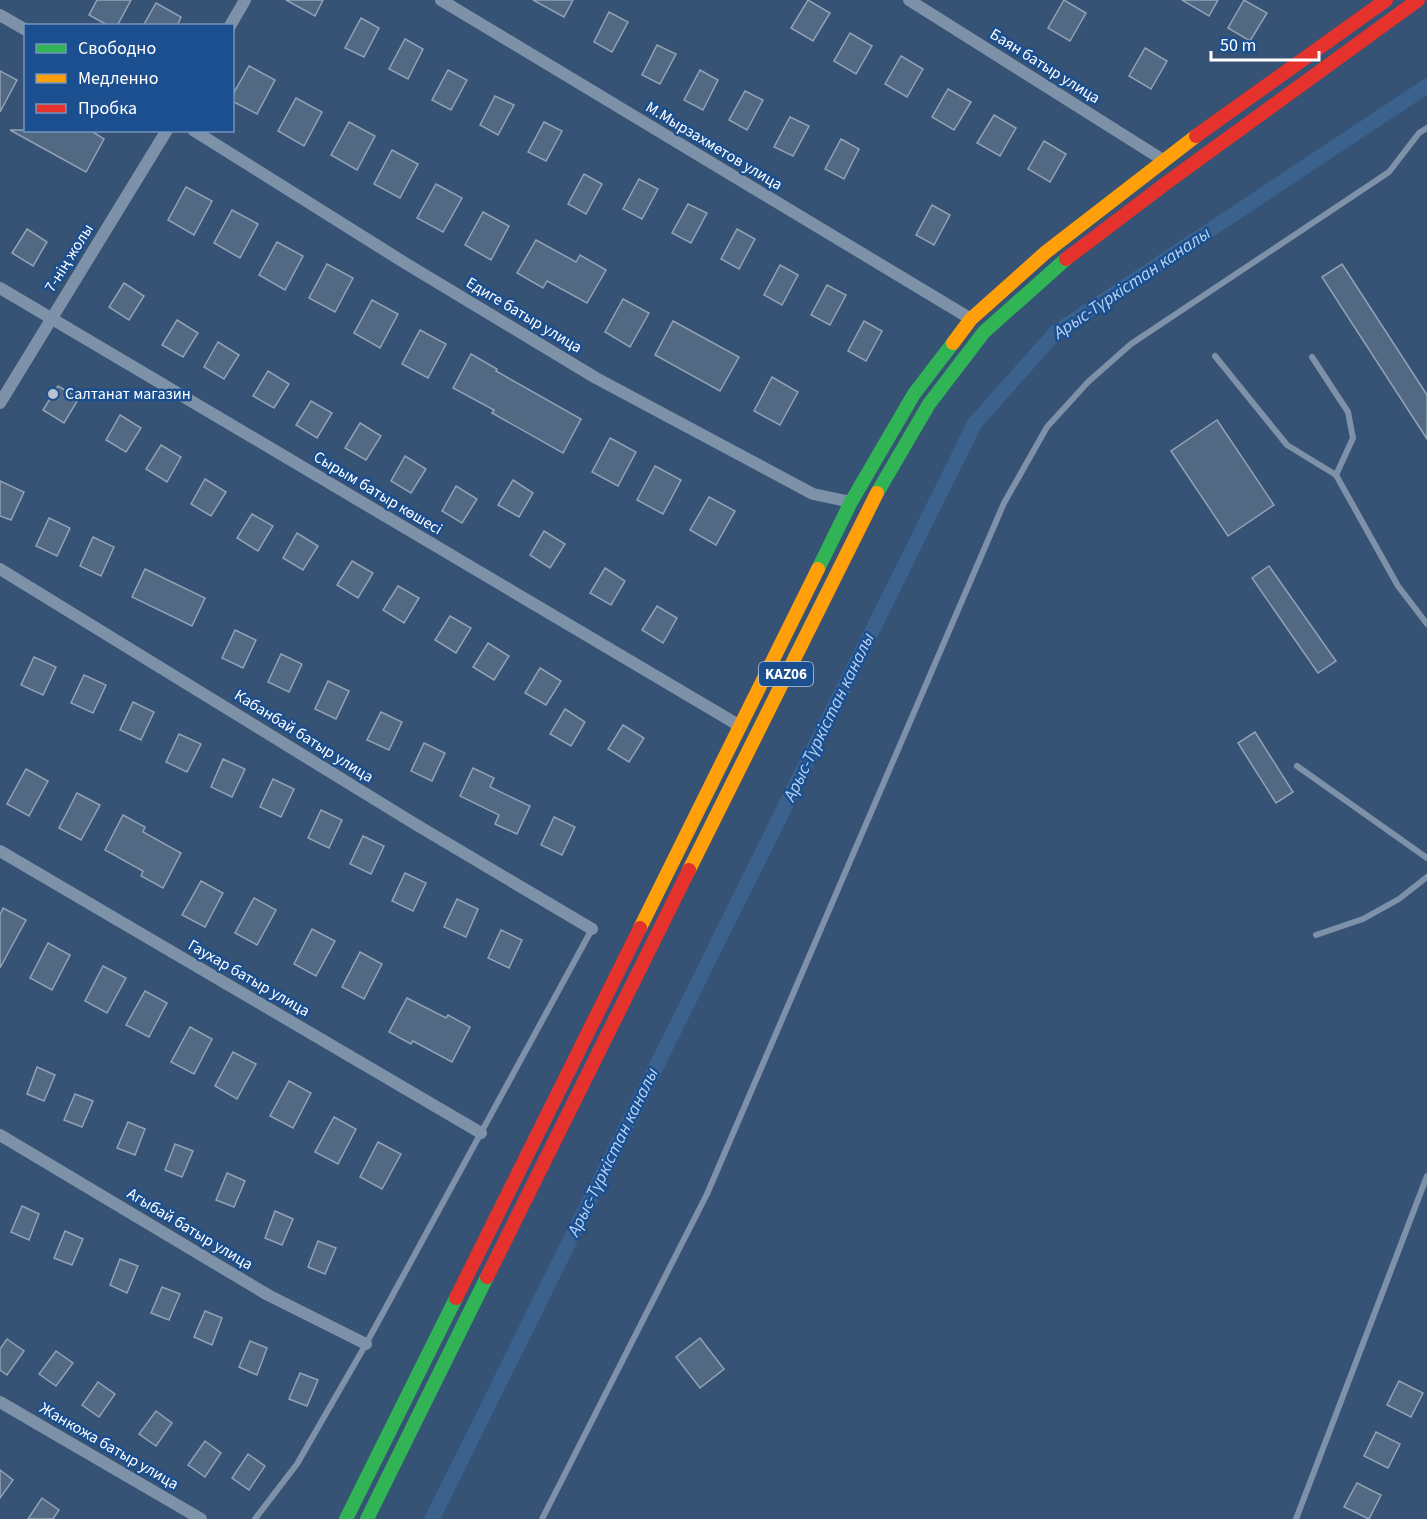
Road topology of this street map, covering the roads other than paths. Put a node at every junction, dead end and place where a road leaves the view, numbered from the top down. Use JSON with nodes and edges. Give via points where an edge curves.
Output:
{"nodes":[{"id":1,"x":245,"y":0,"type":"edge"},
{"id":2,"x":441,"y":0,"type":"edge"},
{"id":3,"x":909,"y":0,"type":"edge"},
{"id":4,"x":1418,"y":0,"type":"edge"},
{"id":5,"x":1377,"y":2,"type":"edge"},
{"id":6,"x":0,"y":15,"type":"edge"},
{"id":7,"x":231,"y":24,"type":"edge"},
{"id":8,"x":24,"y":29,"type":"edge"},
{"id":9,"x":1427,"y":128,"type":"edge"},
{"id":10,"x":166,"y":132,"type":"edge"},
{"id":11,"x":196,"y":132,"type":"edge"},
{"id":12,"x":1163,"y":160,"type":"junction"},
{"id":13,"x":0,"y":288,"type":"edge"},
{"id":14,"x":51,"y":318,"type":"junction"},
{"id":15,"x":971,"y":319,"type":"junction"},
{"id":16,"x":1215,"y":356,"type":"dead end"},
{"id":17,"x":1312,"y":357,"type":"dead end"},
{"id":18,"x":0,"y":403,"type":"edge"},
{"id":19,"x":1336,"y":475,"type":"junction"},
{"id":20,"x":851,"y":502,"type":"junction"},
{"id":21,"x":0,"y":569,"type":"edge"},
{"id":22,"x":1427,"y":624,"type":"edge"},
{"id":23,"x":740,"y":726,"type":"junction"},
{"id":24,"x":1297,"y":766,"type":"dead end"},
{"id":25,"x":0,"y":851,"type":"edge"},
{"id":26,"x":1427,"y":858,"type":"edge"},
{"id":27,"x":1427,"y":877,"type":"edge"},
{"id":28,"x":592,"y":929,"type":"joint"},
{"id":29,"x":1316,"y":935,"type":"dead end"},
{"id":30,"x":481,"y":1132,"type":"junction"},
{"id":31,"x":0,"y":1136,"type":"edge"},
{"id":32,"x":1427,"y":1176,"type":"edge"},
{"id":33,"x":366,"y":1344,"type":"junction"},
{"id":34,"x":0,"y":1402,"type":"edge"},
{"id":35,"x":201,"y":1519,"type":"edge"},
{"id":36,"x":255,"y":1519,"type":"edge"},
{"id":37,"x":346,"y":1519,"type":"edge"},
{"id":38,"x":367,"y":1519,"type":"edge"},
{"id":39,"x":542,"y":1519,"type":"edge"},
{"id":40,"x":1296,"y":1519,"type":"edge"}],
"edges":[{"from":1,"to":7,"type":"street"},
{"from":2,"to":15,"type":"street","name":"М.Мырзахметов улица"},
{"from":3,"to":12,"type":"street","name":"Баян батыр улица"},
{"from":4,"to":38,"type":"highway","number":"KАZ06","via":[[1058,266],[984,332],[929,404],[867,510]]},
{"from":5,"to":12,"type":"highway","number":"KАZ06"},
{"from":6,"to":8,"type":"street"},
{"from":9,"to":39,"type":"lane","via":[[1389,172],[1131,344],[1088,382],[1047,427],[1004,503],[707,1194]]},
{"from":10,"to":14,"type":"street","name":"7-нің жолы"},
{"from":11,"to":20,"type":"street","name":"Едиге батыр улица","via":[[596,378],[813,494]]},
{"from":12,"to":15,"type":"highway","number":"KАZ06","via":[[1046,252]]},
{"from":13,"to":14,"type":"street","name":"Сырым батыр көшесі"},
{"from":14,"to":18,"type":"street","name":"7-нің жолы"},
{"from":14,"to":23,"type":"street","name":"Сырым батыр көшесі"},
{"from":15,"to":20,"type":"highway","number":"KАZ06","via":[[914,394]]},
{"from":16,"to":19,"type":"lane","via":[[1287,445]]},
{"from":17,"to":19,"type":"lane","via":[[1348,412],[1353,438]]},
{"from":19,"to":22,"type":"lane","via":[[1398,586]]},
{"from":20,"to":23,"type":"highway","number":"KАZ06"},
{"from":21,"to":28,"type":"street","name":"Кабанбай батыр улица"},
{"from":23,"to":37,"type":"highway","number":"KАZ06"},
{"from":24,"to":26,"type":"lane"},
{"from":25,"to":30,"type":"street","name":"Гаухар батыр улица"},
{"from":27,"to":29,"type":"lane","via":[[1399,899],[1363,919]]},
{"from":28,"to":30,"type":"lane"},
{"from":30,"to":33,"type":"lane"},
{"from":31,"to":33,"type":"street","name":"Агыбай батыр улица","via":[[268,1295]]},
{"from":32,"to":40,"type":"lane"},
{"from":33,"to":36,"type":"lane","via":[[297,1464]]},
{"from":34,"to":35,"type":"street","name":"Жанкожа батыр улица"}]}
